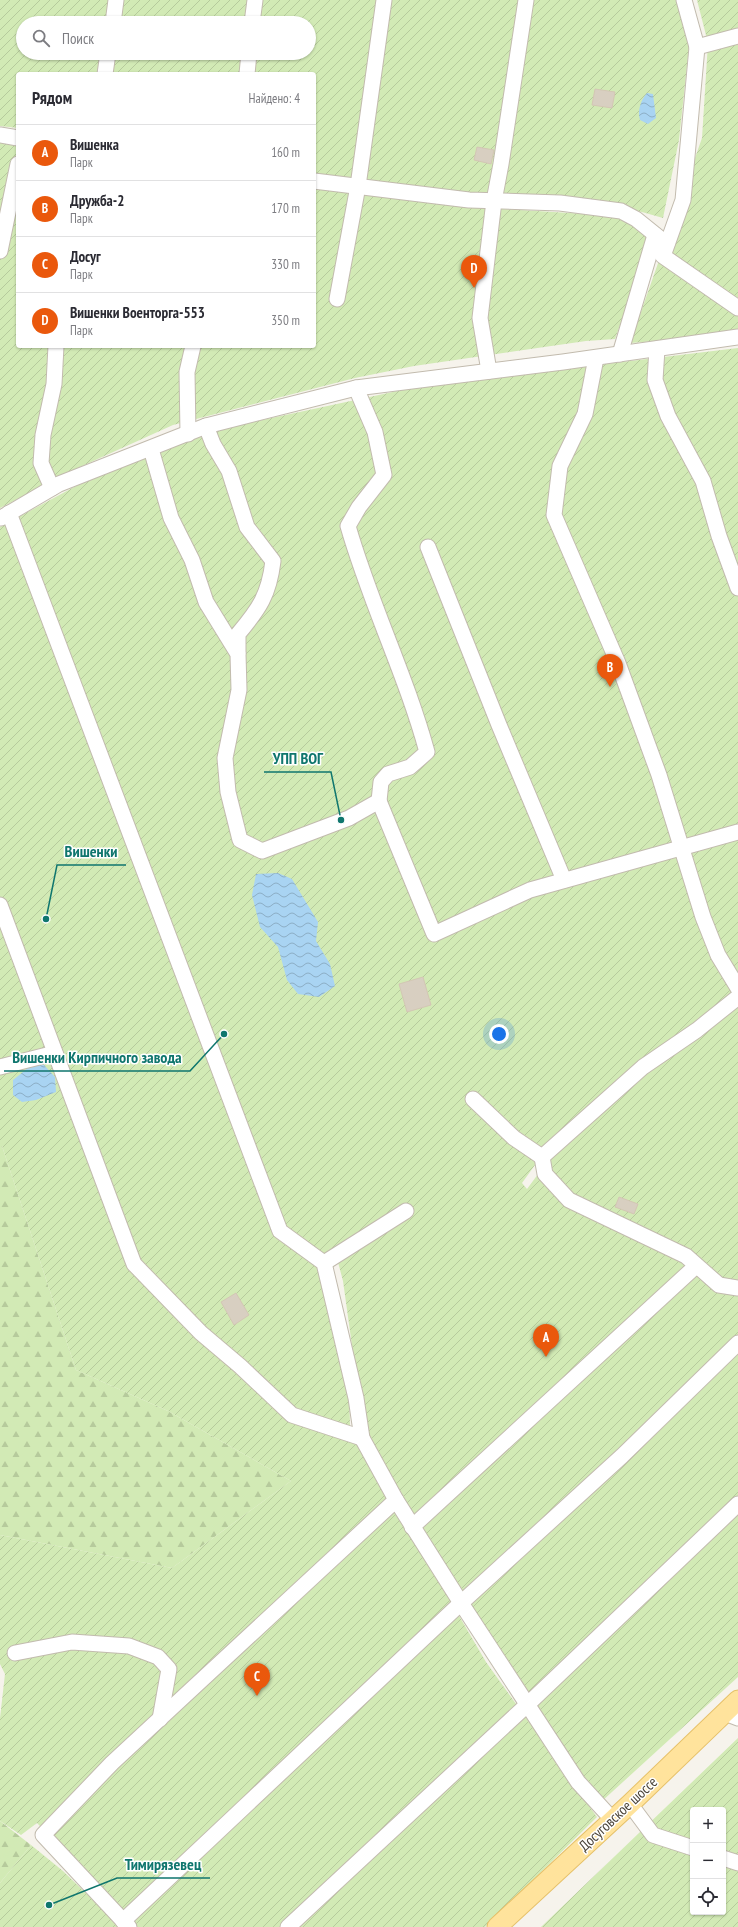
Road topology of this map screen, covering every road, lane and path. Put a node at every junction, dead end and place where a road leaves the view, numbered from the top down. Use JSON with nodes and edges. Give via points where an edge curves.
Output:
{"nodes":[{"id":1,"x":116,"y":0,"type":"edge"},
{"id":2,"x":255,"y":0,"type":"edge"},
{"id":3,"x":384,"y":0,"type":"edge"},
{"id":4,"x":526,"y":0,"type":"edge"},
{"id":5,"x":684,"y":0,"type":"edge"},
{"id":6,"x":113,"y":16,"type":"edge"},
{"id":7,"x":253,"y":16,"type":"edge"},
{"id":8,"x":738,"y":36,"type":"edge"},
{"id":9,"x":697,"y":47,"type":"junction"},
{"id":10,"x":107,"y":60,"type":"edge"},
{"id":11,"x":248,"y":60,"type":"edge"},
{"id":12,"x":105,"y":72,"type":"edge"},
{"id":13,"x":247,"y":72,"type":"edge"},
{"id":14,"x":0,"y":135,"type":"edge"},
{"id":15,"x":16,"y":138,"type":"edge"},
{"id":16,"x":16,"y":174,"type":"edge"},
{"id":17,"x":316,"y":181,"type":"edge"},
{"id":18,"x":358,"y":186,"type":"junction"},
{"id":19,"x":494,"y":201,"type":"junction"},
{"id":20,"x":655,"y":235,"type":"junction"},
{"id":21,"x":667,"y":244,"type":"junction"},
{"id":22,"x":0,"y":251,"type":"edge"},
{"id":23,"x":337,"y":299,"type":"dead end"},
{"id":24,"x":738,"y":308,"type":"edge"},
{"id":25,"x":738,"y":337,"type":"edge"},
{"id":26,"x":56,"y":348,"type":"edge"},
{"id":27,"x":193,"y":348,"type":"edge"},
{"id":28,"x":657,"y":349,"type":"junction"},
{"id":29,"x":620,"y":354,"type":"junction"},
{"id":30,"x":596,"y":358,"type":"junction"},
{"id":31,"x":489,"y":371,"type":"junction"},
{"id":32,"x":356,"y":388,"type":"junction"},
{"id":33,"x":206,"y":426,"type":"junction"},
{"id":34,"x":188,"y":434,"type":"junction"},
{"id":35,"x":150,"y":449,"type":"junction"},
{"id":36,"x":52,"y":488,"type":"junction"},
{"id":37,"x":5,"y":516,"type":"edge"},
{"id":38,"x":428,"y":547,"type":"dead end"},
{"id":39,"x":738,"y":588,"type":"edge"},
{"id":40,"x":238,"y":654,"type":"junction"},
{"id":41,"x":379,"y":801,"type":"junction"},
{"id":42,"x":738,"y":832,"type":"edge"},
{"id":43,"x":683,"y":848,"type":"junction"},
{"id":44,"x":564,"y":880,"type":"junction"},
{"id":45,"x":0,"y":905,"type":"edge"},
{"id":46,"x":738,"y":988,"type":"edge"},
{"id":47,"x":738,"y":997,"type":"edge"},
{"id":48,"x":55,"y":1052,"type":"junction"},
{"id":49,"x":0,"y":1067,"type":"edge"},
{"id":50,"x":473,"y":1099,"type":"dead end"},
{"id":51,"x":542,"y":1157,"type":"junction"},
{"id":52,"x":406,"y":1211,"type":"dead end"},
{"id":53,"x":324,"y":1263,"type":"junction"},
{"id":54,"x":696,"y":1266,"type":"junction"},
{"id":55,"x":738,"y":1288,"type":"edge"},
{"id":56,"x":738,"y":1343,"type":"edge"},
{"id":57,"x":362,"y":1438,"type":"junction"},
{"id":58,"x":396,"y":1500,"type":"junction"},
{"id":59,"x":738,"y":1504,"type":"edge"},
{"id":60,"x":412,"y":1527,"type":"junction"},
{"id":61,"x":461,"y":1604,"type":"junction"},
{"id":62,"x":15,"y":1653,"type":"dead end"},
{"id":63,"x":738,"y":1700,"type":"edge"},
{"id":64,"x":528,"y":1704,"type":"junction"},
{"id":65,"x":731,"y":1715,"type":"edge"},
{"id":66,"x":160,"y":1719,"type":"junction"},
{"id":67,"x":630,"y":1804,"type":"junction"},
{"id":68,"x":612,"y":1819,"type":"junction"},
{"id":69,"x":690,"y":1847,"type":"edge"},
{"id":70,"x":726,"y":1859,"type":"edge"},
{"id":71,"x":738,"y":1863,"type":"edge"},
{"id":72,"x":126,"y":1924,"type":"edge"},
{"id":73,"x":499,"y":1926,"type":"edge"},
{"id":74,"x":288,"y":1927,"type":"edge"}],
"edges":[{"from":1,"to":6,"type":"street"},
{"from":2,"to":7,"type":"street"},
{"from":3,"to":18,"type":"street"},
{"from":4,"to":19,"type":"street","via":[[502,164]]},
{"from":5,"to":9,"type":"street"},
{"from":8,"to":9,"type":"street"},
{"from":9,"to":21,"type":"street","via":[[683,200]]},
{"from":10,"to":12,"type":"street"},
{"from":11,"to":13,"type":"street"},
{"from":14,"to":15,"type":"street"},
{"from":16,"to":22,"type":"street"},
{"from":17,"to":18,"type":"street"},
{"from":18,"to":19,"type":"street"},
{"from":18,"to":23,"type":"street"},
{"from":19,"to":20,"type":"street","via":[[560,204],[620,212],[636,219]]},
{"from":19,"to":31,"type":"street","via":[[480,318]]},
{"from":20,"to":21,"type":"street"},
{"from":20,"to":29,"type":"street"},
{"from":21,"to":24,"type":"street","via":[[663,256]]},
{"from":25,"to":28,"type":"street"},
{"from":26,"to":36,"type":"street","via":[[54,384],[43,434],[41,463]]},
{"from":27,"to":34,"type":"street","via":[[187,372]]},
{"from":28,"to":29,"type":"street"},
{"from":28,"to":39,"type":"street","via":[[655,380],[668,416],[703,481]]},
{"from":29,"to":30,"type":"street"},
{"from":30,"to":31,"type":"street"},
{"from":30,"to":43,"type":"street","via":[[586,414],[560,466],[554,515],[618,663]]},
{"from":31,"to":32,"type":"street"},
{"from":32,"to":33,"type":"street"},
{"from":32,"to":41,"type":"street","via":[[376,432],[384,475],[348,526],[358,560],[417,716],[427,752],[410,767],[388,774],[381,782]]},
{"from":33,"to":34,"type":"street"},
{"from":33,"to":40,"type":"street","via":[[229,472],[247,528],[273,561],[271,577],[260,608],[238,634]]},
{"from":34,"to":35,"type":"street"},
{"from":35,"to":36,"type":"street"},
{"from":35,"to":40,"type":"street","via":[[171,518],[192,560],[206,602]]},
{"from":36,"to":37,"type":"street"},
{"from":37,"to":53,"type":"street","via":[[280,1231]]},
{"from":38,"to":44,"type":"street"},
{"from":40,"to":41,"type":"street","via":[[239,690],[225,758],[228,792],[240,840],[262,851],[349,818]]},
{"from":41,"to":44,"type":"street","via":[[434,934],[530,890]]},
{"from":42,"to":43,"type":"street"},
{"from":43,"to":44,"type":"street"},
{"from":43,"to":46,"type":"street","via":[[702,917],[718,955]]},
{"from":45,"to":48,"type":"street"},
{"from":47,"to":51,"type":"street","via":[[697,1030],[643,1067]]},
{"from":48,"to":49,"type":"street"},
{"from":48,"to":57,"type":"street","via":[[134,1264],[201,1333],[292,1415]]},
{"from":50,"to":51,"type":"street","via":[[514,1138]]},
{"from":51,"to":54,"type":"street","via":[[545,1174],[569,1200],[686,1256]]},
{"from":52,"to":53,"type":"street"},
{"from":53,"to":57,"type":"street","via":[[356,1398]]},
{"from":54,"to":55,"type":"street","via":[[719,1285]]},
{"from":54,"to":60,"type":"street"},
{"from":56,"to":61,"type":"street","via":[[622,1456]]},
{"from":57,"to":58,"type":"street"},
{"from":58,"to":60,"type":"street"},
{"from":58,"to":66,"type":"street"},
{"from":59,"to":64,"type":"street"},
{"from":60,"to":61,"type":"street"},
{"from":61,"to":64,"type":"street"},
{"from":61,"to":72,"type":"street"},
{"from":62,"to":66,"type":"street","via":[[72,1642],[129,1646],[158,1657],[169,1669]]},
{"from":63,"to":65,"type":"main road","name":"Досуговское шоссе"},
{"from":64,"to":68,"type":"street","via":[[578,1782]]},
{"from":64,"to":74,"type":"street"},
{"from":65,"to":67,"type":"main road","name":"Досуговское шоссе"},
{"from":66,"to":72,"type":"street","via":[[112,1763],[43,1835]]},
{"from":67,"to":68,"type":"main road","name":"Досуговское шоссе"},
{"from":67,"to":69,"type":"street","via":[[653,1834]]},
{"from":68,"to":73,"type":"main road","name":"Досуговское шоссе"},
{"from":70,"to":71,"type":"street"}]}
